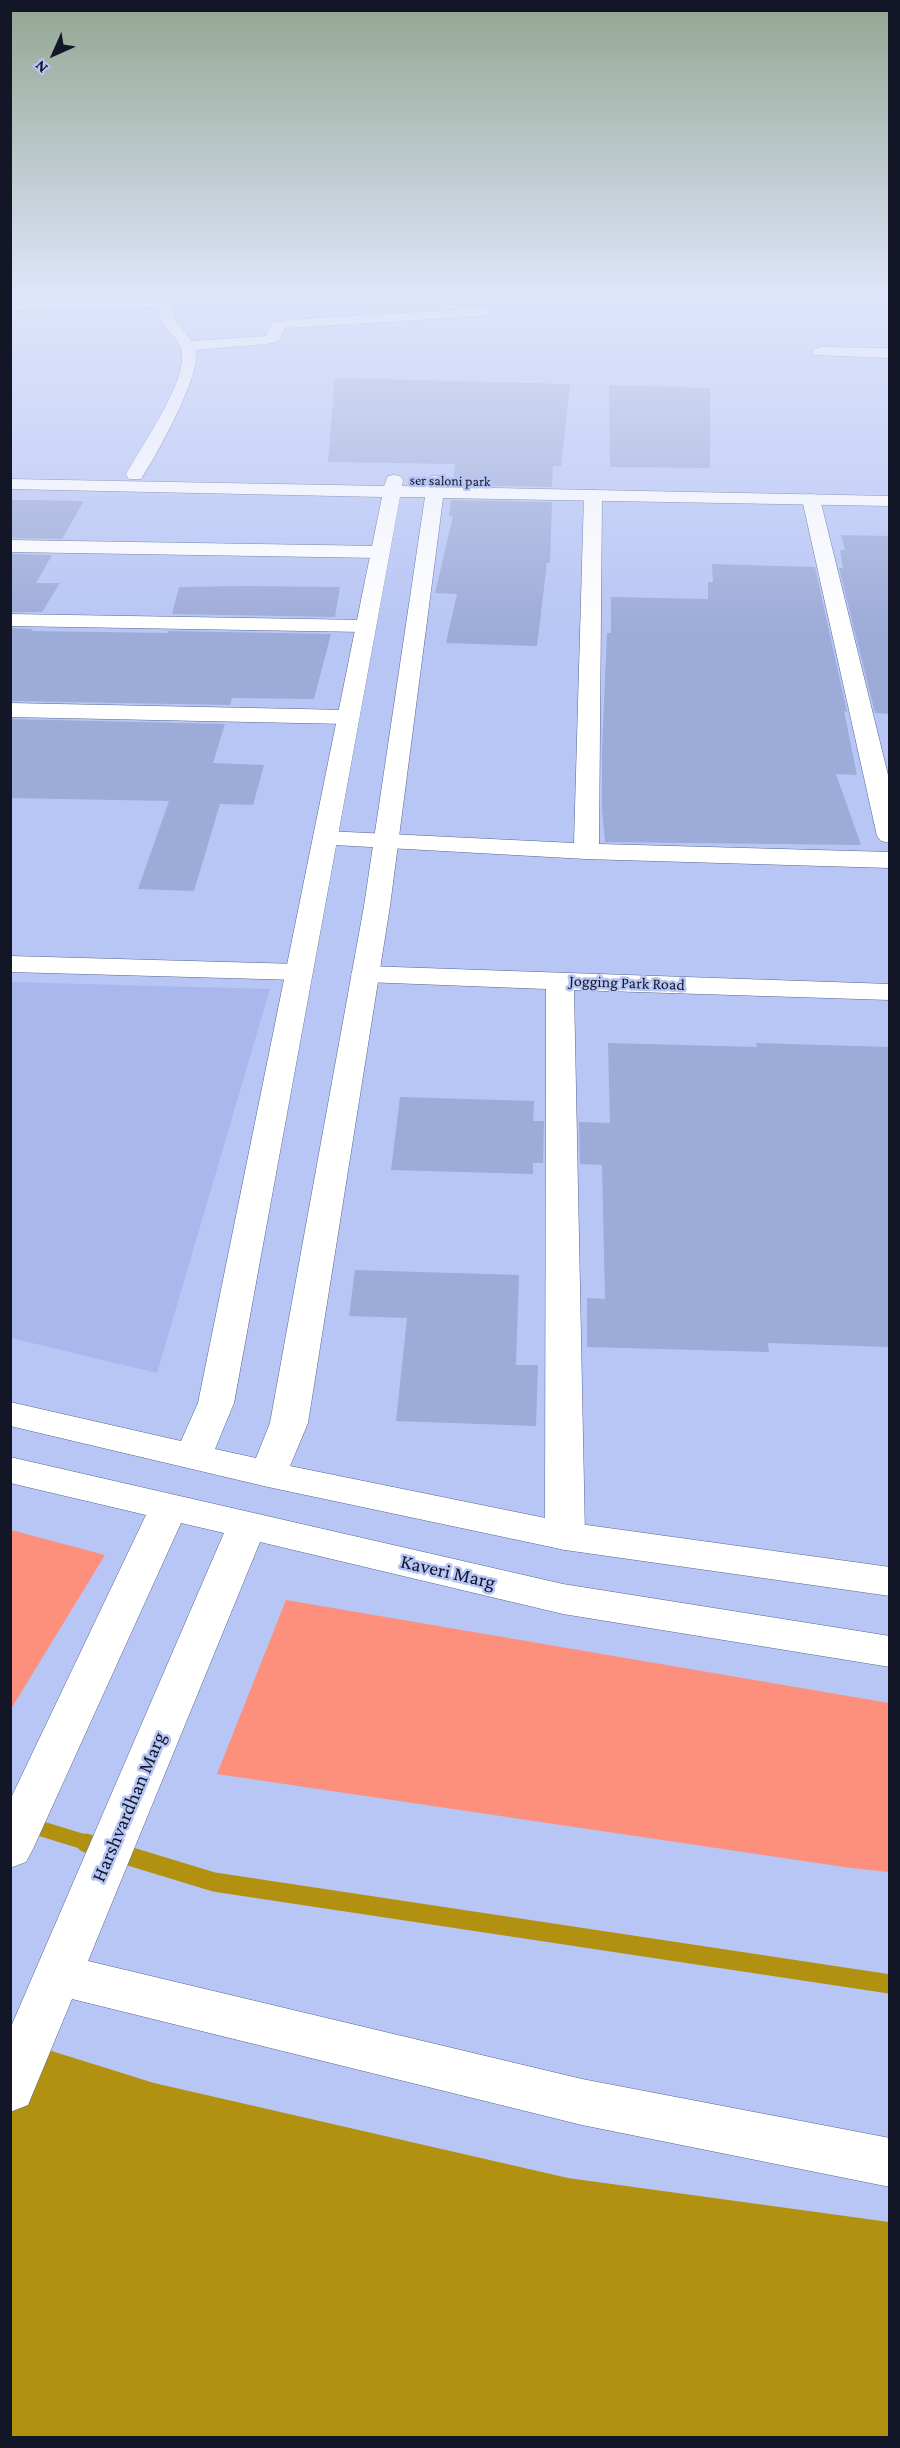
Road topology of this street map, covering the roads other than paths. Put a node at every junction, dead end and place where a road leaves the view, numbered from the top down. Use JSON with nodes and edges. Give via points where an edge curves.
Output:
{"nodes":[{"id":1,"x":172,"y":403,"type":"edge"},
{"id":2,"x":10,"y":473,"type":"edge"},
{"id":3,"x":135,"y":475,"type":"junction"},
{"id":4,"x":10,"y":484,"type":"edge"},
{"id":5,"x":393,"y":486,"type":"junction"},
{"id":6,"x":435,"y":486,"type":"junction"},
{"id":7,"x":890,"y":488,"type":"edge"},
{"id":8,"x":593,"y":495,"type":"junction"},
{"id":9,"x":811,"y":499,"type":"junction"},
{"id":10,"x":890,"y":501,"type":"edge"},
{"id":11,"x":10,"y":546,"type":"edge"},
{"id":12,"x":380,"y":552,"type":"junction"},
{"id":13,"x":10,"y":620,"type":"edge"},
{"id":14,"x":365,"y":626,"type":"junction"},
{"id":15,"x":10,"y":710,"type":"edge"},
{"id":16,"x":347,"y":717,"type":"junction"},
{"id":17,"x":890,"y":836,"type":"edge"},
{"id":18,"x":326,"y":839,"type":"junction"},
{"id":19,"x":384,"y":843,"type":"junction"},
{"id":20,"x":585,"y":851,"type":"junction"},
{"id":21,"x":890,"y":860,"type":"edge"},
{"id":22,"x":10,"y":964,"type":"edge"},
{"id":23,"x":298,"y":972,"type":"junction"},
{"id":24,"x":365,"y":974,"type":"junction"},
{"id":25,"x":560,"y":981,"type":"junction"},
{"id":26,"x":890,"y":992,"type":"edge"},
{"id":27,"x":10,"y":1414,"type":"edge"},
{"id":28,"x":192,"y":1456,"type":"junction"},
{"id":29,"x":10,"y":1470,"type":"edge"},
{"id":30,"x":268,"y":1474,"type":"junction"},
{"id":31,"x":169,"y":1507,"type":"junction"},
{"id":32,"x":247,"y":1525,"type":"junction"},
{"id":33,"x":565,"y":1536,"type":"junction"},
{"id":34,"x":890,"y":1582,"type":"edge"},
{"id":35,"x":890,"y":1652,"type":"edge"},
{"id":36,"x":10,"y":1849,"type":"edge"},
{"id":37,"x":52,"y":1994,"type":"junction"},
{"id":38,"x":10,"y":2089,"type":"edge"},
{"id":39,"x":890,"y":2163,"type":"edge"}],
"edges":[{"from":1,"to":3,"type":"street"},
{"from":2,"to":3,"type":"street","name":"ser saloni park"},
{"from":3,"to":5,"type":"street","name":"ser saloni park"},
{"from":4,"to":5,"type":"street"},
{"from":5,"to":6,"type":"street"},
{"from":5,"to":12,"type":"street"},
{"from":6,"to":7,"type":"street","name":"ser saloni park"},
{"from":6,"to":8,"type":"street"},
{"from":6,"to":19,"type":"street"},
{"from":8,"to":9,"type":"street"},
{"from":8,"to":20,"type":"street"},
{"from":9,"to":10,"type":"street"},
{"from":9,"to":17,"type":"street"},
{"from":11,"to":12,"type":"street"},
{"from":12,"to":14,"type":"street"},
{"from":13,"to":14,"type":"street"},
{"from":14,"to":16,"type":"street"},
{"from":15,"to":16,"type":"street"},
{"from":16,"to":18,"type":"street"},
{"from":18,"to":19,"type":"street"},
{"from":18,"to":23,"type":"street"},
{"from":19,"to":20,"type":"street"},
{"from":19,"to":24,"type":"street"},
{"from":20,"to":21,"type":"street"},
{"from":22,"to":23,"type":"street"},
{"from":23,"to":28,"type":"street","via":[[216,1403]]},
{"from":24,"to":25,"type":"street","name":"Jogging Park Road"},
{"from":24,"to":30,"type":"street","via":[[289,1424]]},
{"from":25,"to":26,"type":"street","name":"Jogging Park Road"},
{"from":25,"to":33,"type":"street"},
{"from":27,"to":28,"type":"street"},
{"from":28,"to":30,"type":"street"},
{"from":29,"to":31,"type":"street","name":"Kaveri Marg"},
{"from":30,"to":33,"type":"street"},
{"from":31,"to":32,"type":"street","name":"Kaveri Marg"},
{"from":31,"to":36,"type":"street"},
{"from":32,"to":35,"type":"street","name":"Kaveri Marg","via":[[563,1599]]},
{"from":32,"to":37,"type":"street","name":"Harshvardhan Marg"},
{"from":33,"to":34,"type":"street"},
{"from":37,"to":38,"type":"street","name":"Harshvardhan Marg"},
{"from":37,"to":39,"type":"street"}]}
